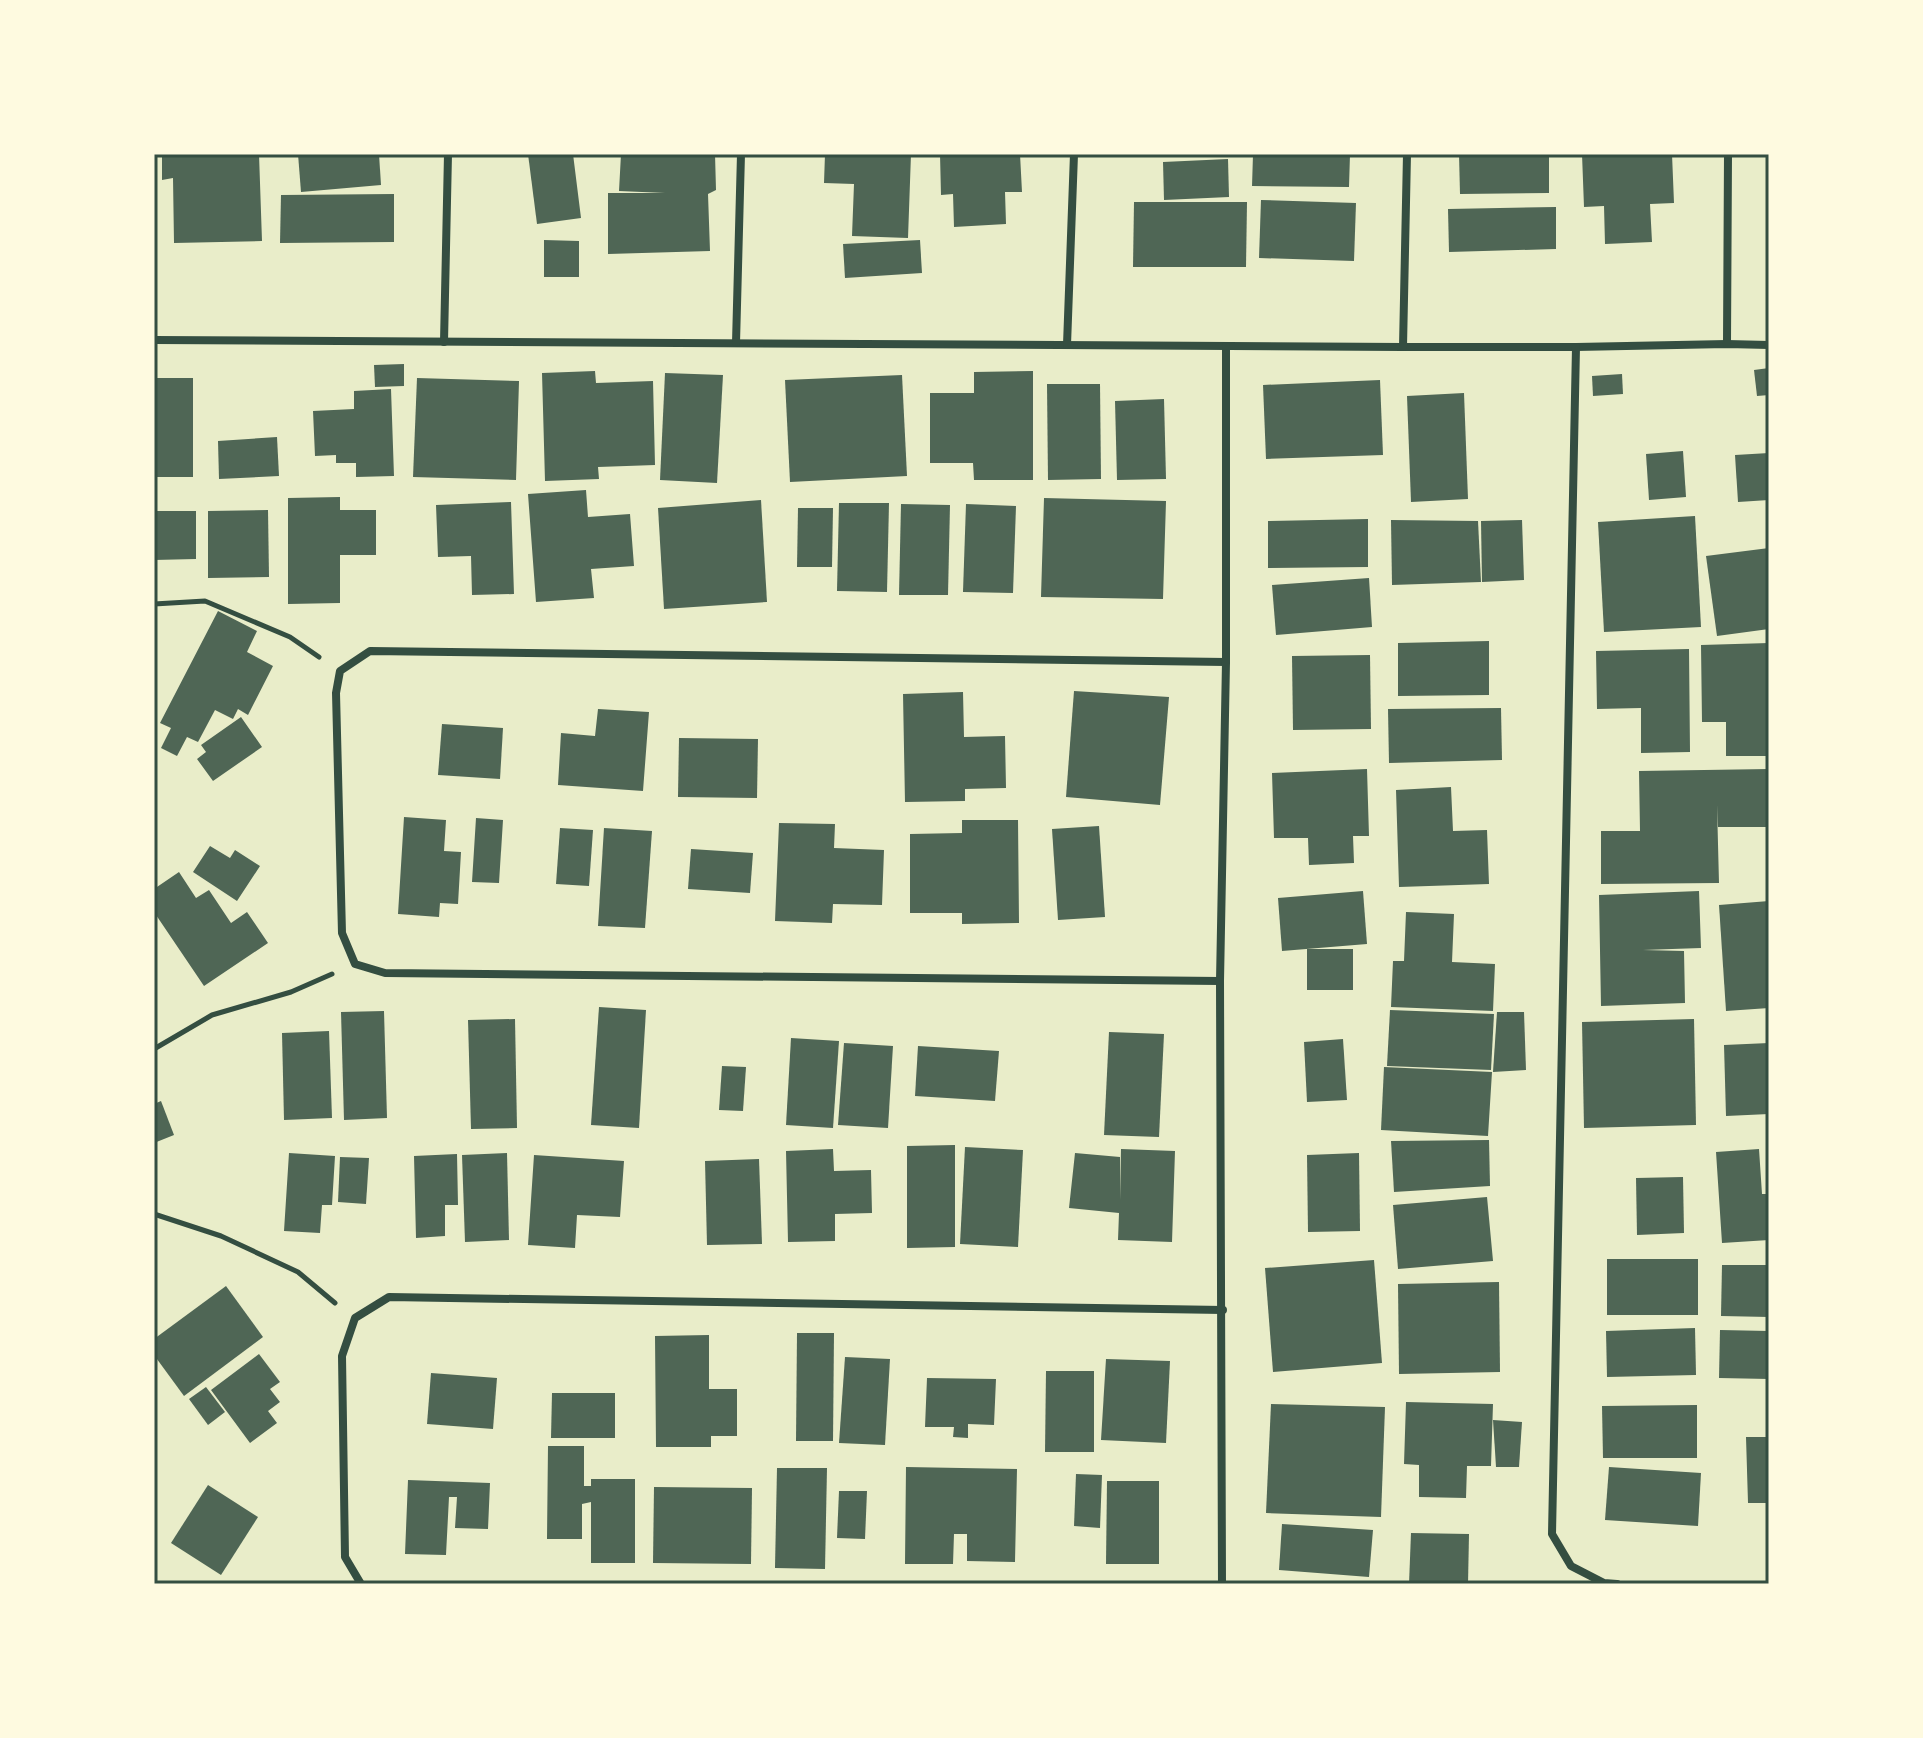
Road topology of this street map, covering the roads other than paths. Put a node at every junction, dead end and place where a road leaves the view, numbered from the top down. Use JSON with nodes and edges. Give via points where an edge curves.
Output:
{"nodes":[{"id":1,"x":448,"y":154,"type":"edge"},
{"id":2,"x":741,"y":154,"type":"edge"},
{"id":3,"x":1074,"y":154,"type":"edge"},
{"id":4,"x":1407,"y":154,"type":"edge"},
{"id":5,"x":1728,"y":154,"type":"edge"},
{"id":6,"x":154,"y":340,"type":"edge"},
{"id":7,"x":444,"y":342,"type":"junction"},
{"id":8,"x":736,"y":343,"type":"junction"},
{"id":9,"x":1727,"y":344,"type":"junction"},
{"id":10,"x":1067,"y":345,"type":"junction"},
{"id":11,"x":1769,"y":345,"type":"edge"},
{"id":12,"x":1226,"y":346,"type":"junction"},
{"id":13,"x":1403,"y":347,"type":"junction"},
{"id":14,"x":1576,"y":347,"type":"junction"},
{"id":15,"x":1226,"y":662,"type":"junction"},
{"id":16,"x":1220,"y":981,"type":"junction"},
{"id":17,"x":1223,"y":1310,"type":"junction"},
{"id":18,"x":361,"y":1584,"type":"edge"},
{"id":19,"x":1222,"y":1584,"type":"edge"},
{"id":20,"x":1617,"y":1584,"type":"edge"}],
"edges":[{"from":1,"to":7,"type":"street"},
{"from":2,"to":8,"type":"street"},
{"from":3,"to":10,"type":"street"},
{"from":4,"to":13,"type":"street"},
{"from":5,"to":9,"type":"street"},
{"from":6,"to":7,"type":"street"},
{"from":7,"to":8,"type":"street"},
{"from":8,"to":10,"type":"street"},
{"from":9,"to":11,"type":"street"},
{"from":9,"to":14,"type":"street"},
{"from":10,"to":12,"type":"street"},
{"from":12,"to":13,"type":"street"},
{"from":12,"to":15,"type":"street"},
{"from":13,"to":14,"type":"street"},
{"from":14,"to":20,"type":"street","via":[[1552,1534],[1571,1566]]},
{"from":15,"to":16,"type":"street"},
{"from":15,"to":16,"type":"street","via":[[370,651],[340,671],[336,693],[342,933],[355,964],[385,973]]},
{"from":16,"to":17,"type":"street"},
{"from":17,"to":18,"type":"street","via":[[389,1297],[355,1318],[342,1356],[345,1557]]},
{"from":17,"to":19,"type":"street"}]}
